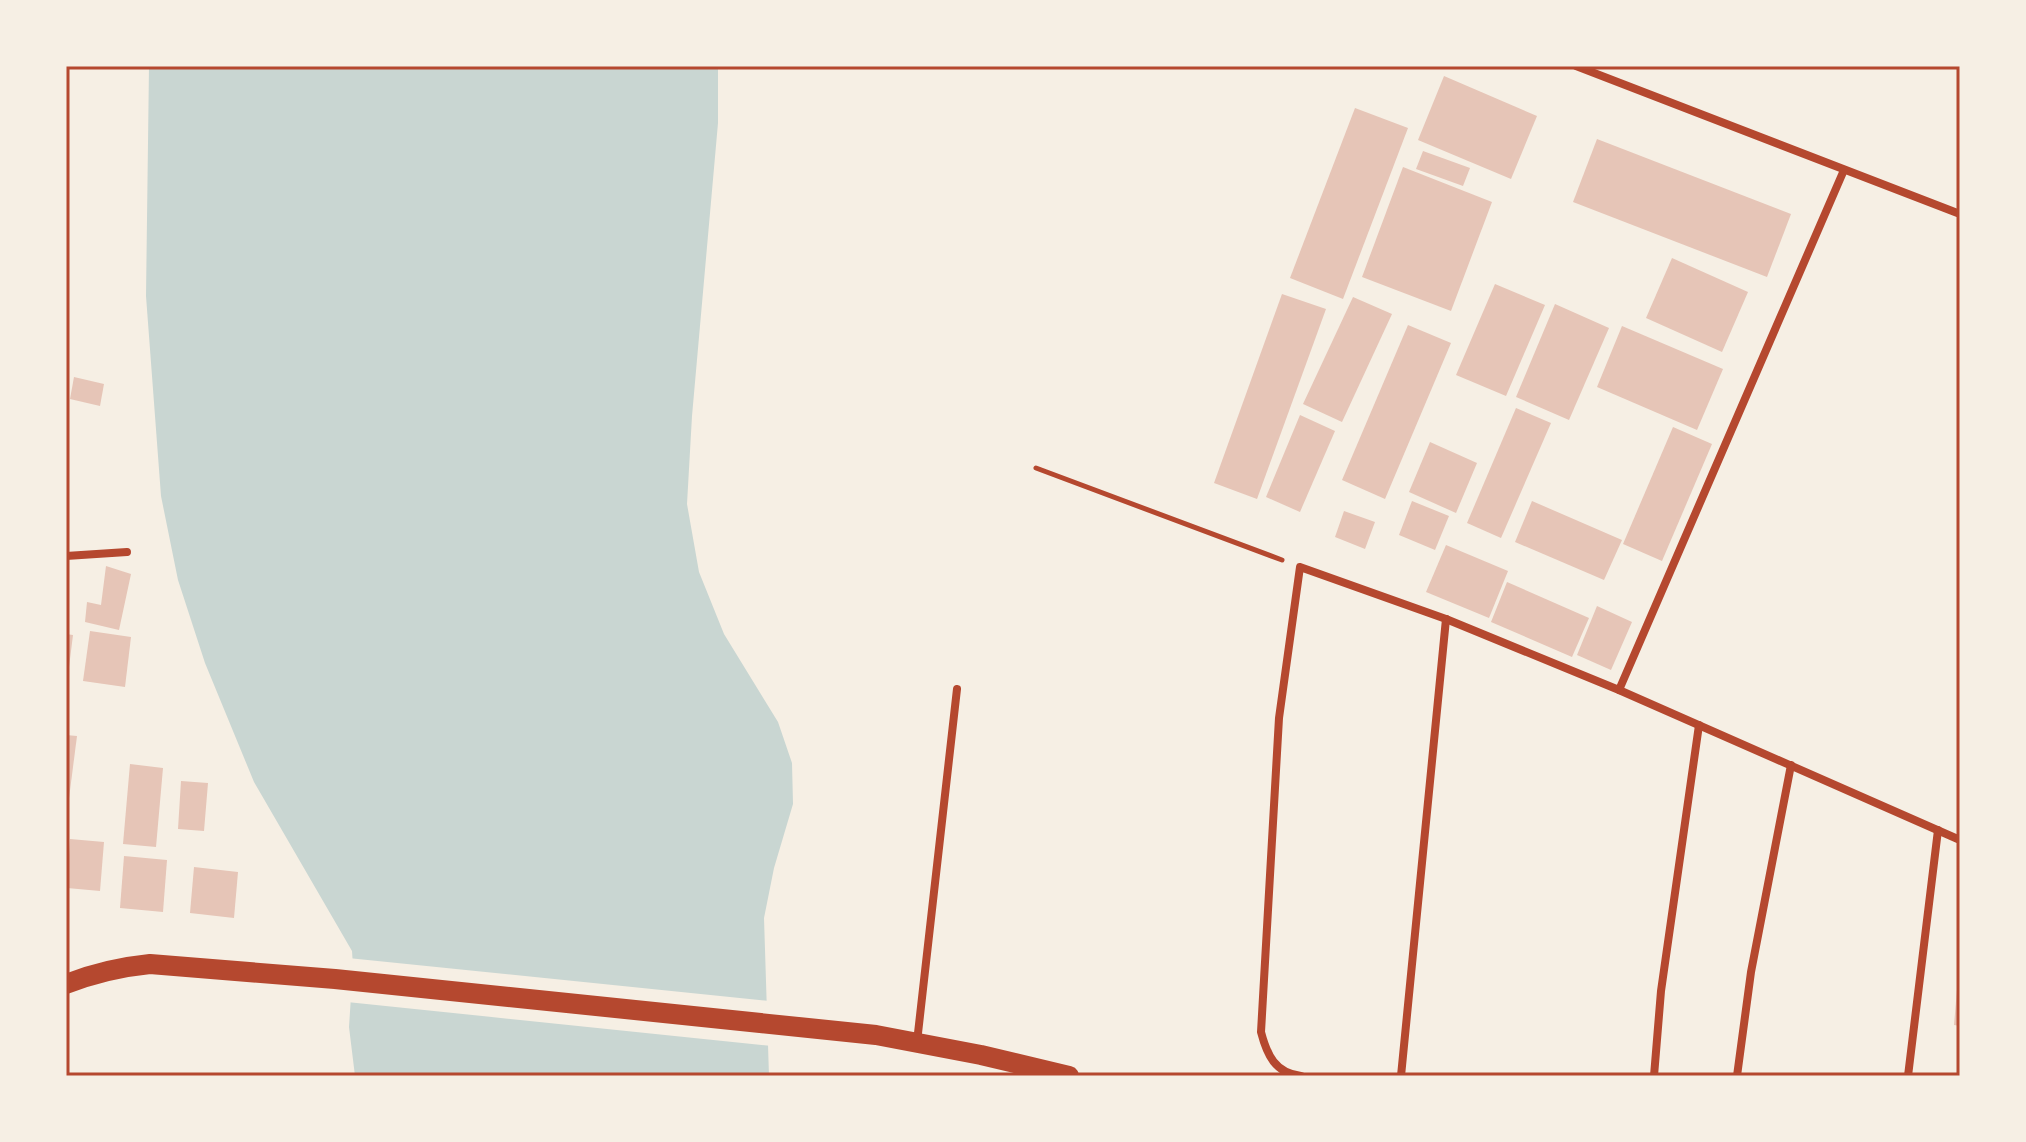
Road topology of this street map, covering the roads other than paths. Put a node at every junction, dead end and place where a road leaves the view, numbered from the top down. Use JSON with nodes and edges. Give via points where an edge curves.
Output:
{"nodes":[{"id":1,"x":1576,"y":66,"type":"edge"},
{"id":2,"x":1844,"y":170,"type":"junction"},
{"id":3,"x":1960,"y":214,"type":"edge"},
{"id":4,"x":127,"y":552,"type":"dead end"},
{"id":5,"x":66,"y":556,"type":"edge"},
{"id":6,"x":1446,"y":619,"type":"junction"},
{"id":7,"x":957,"y":689,"type":"dead end"},
{"id":8,"x":1619,"y":690,"type":"junction"},
{"id":9,"x":1699,"y":725,"type":"junction"},
{"id":10,"x":1791,"y":765,"type":"junction"},
{"id":11,"x":1938,"y":830,"type":"junction"},
{"id":12,"x":1960,"y":840,"type":"edge"},
{"id":13,"x":66,"y":984,"type":"edge"},
{"id":14,"x":917,"y":1043,"type":"junction"},
{"id":15,"x":1069,"y":1076,"type":"edge"},
{"id":16,"x":1301,"y":1076,"type":"edge"},
{"id":17,"x":1401,"y":1076,"type":"edge"},
{"id":18,"x":1654,"y":1076,"type":"edge"},
{"id":19,"x":1737,"y":1076,"type":"edge"},
{"id":20,"x":1908,"y":1076,"type":"edge"}],
"edges":[{"from":1,"to":2,"type":"street"},
{"from":2,"to":3,"type":"street"},
{"from":2,"to":8,"type":"street"},
{"from":4,"to":5,"type":"street"},
{"from":6,"to":8,"type":"street"},
{"from":6,"to":16,"type":"street","via":[[1300,567],[1279,718],[1261,1032],[1266,1052],[1278,1068]]},
{"from":6,"to":17,"type":"street"},
{"from":7,"to":14,"type":"street"},
{"from":8,"to":9,"type":"street"},
{"from":9,"to":10,"type":"street"},
{"from":9,"to":18,"type":"street"},
{"from":10,"to":11,"type":"street"},
{"from":10,"to":19,"type":"street"},
{"from":11,"to":12,"type":"street"},
{"from":11,"to":20,"type":"street"},
{"from":13,"to":14,"type":"main road","via":[[150,964],[335,979]]},
{"from":14,"to":15,"type":"main road"}]}
